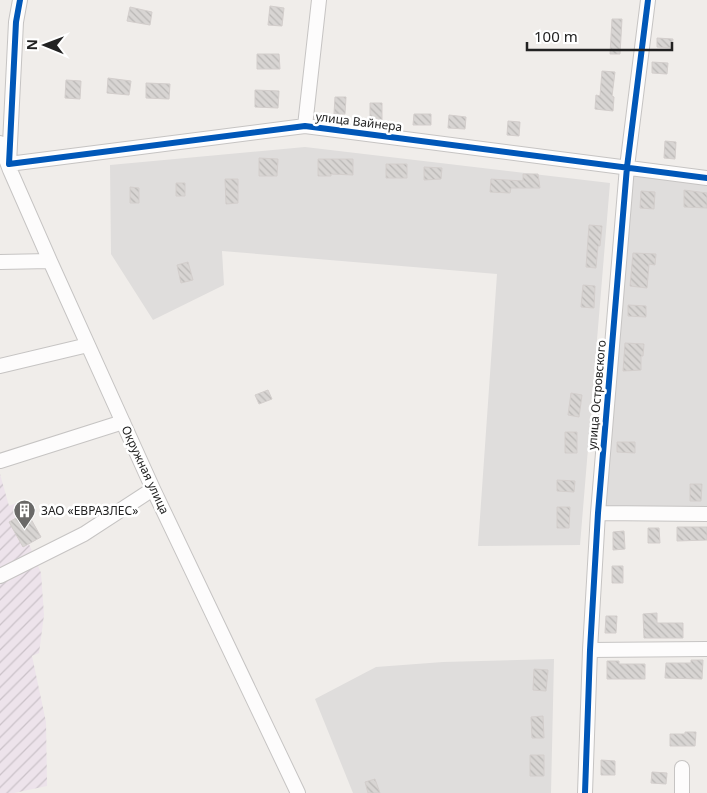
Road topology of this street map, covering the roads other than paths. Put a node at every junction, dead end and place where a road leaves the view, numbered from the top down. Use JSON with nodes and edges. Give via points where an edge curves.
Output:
{"nodes":[{"id":1,"x":20,"y":0,"type":"edge"},
{"id":2,"x":319,"y":0,"type":"edge"},
{"id":3,"x":648,"y":0,"type":"edge"},
{"id":4,"x":305,"y":126,"type":"junction"},
{"id":5,"x":0,"y":143,"type":"edge"},
{"id":6,"x":6,"y":168,"type":"edge"},
{"id":7,"x":627,"y":168,"type":"junction"},
{"id":8,"x":707,"y":178,"type":"edge"},
{"id":9,"x":50,"y":261,"type":"junction"},
{"id":10,"x":0,"y":262,"type":"edge"},
{"id":11,"x":88,"y":345,"type":"junction"},
{"id":12,"x":0,"y":366,"type":"edge"},
{"id":13,"x":123,"y":422,"type":"junction"},
{"id":14,"x":0,"y":461,"type":"edge"},
{"id":15,"x":153,"y":489,"type":"junction"},
{"id":16,"x":598,"y":513,"type":"junction"},
{"id":17,"x":707,"y":514,"type":"edge"},
{"id":18,"x":0,"y":576,"type":"edge"},
{"id":19,"x":707,"y":649,"type":"edge"},
{"id":20,"x":590,"y":650,"type":"junction"},
{"id":21,"x":682,"y":768,"type":"dead end"},
{"id":22,"x":298,"y":793,"type":"edge"},
{"id":23,"x":585,"y":793,"type":"edge"},
{"id":24,"x":682,"y":793,"type":"edge"}],
"edges":[{"from":1,"to":6,"type":"street"},
{"from":2,"to":4,"type":"street"},
{"from":3,"to":7,"type":"street","name":"улица Островского"},
{"from":4,"to":6,"type":"street","name":"улица Вайнера"},
{"from":4,"to":7,"type":"street","name":"улица Вайнера"},
{"from":5,"to":6,"type":"street","name":"Окружная улица"},
{"from":6,"to":9,"type":"street","name":"Окружная улица"},
{"from":7,"to":8,"type":"street","name":"улица Вайнера"},
{"from":7,"to":16,"type":"street","name":"улица Островского"},
{"from":9,"to":10,"type":"street"},
{"from":9,"to":11,"type":"street","name":"Окружная улица"},
{"from":11,"to":12,"type":"street"},
{"from":11,"to":13,"type":"street","name":"Окружная улица"},
{"from":13,"to":14,"type":"street"},
{"from":13,"to":15,"type":"street","name":"Окружная улица"},
{"from":15,"to":18,"type":"street","via":[[84,534]]},
{"from":15,"to":22,"type":"street","name":"Окружная улица"},
{"from":16,"to":17,"type":"street"},
{"from":16,"to":20,"type":"street","name":"улица Островского"},
{"from":19,"to":20,"type":"street"},
{"from":20,"to":23,"type":"street","name":"улица Островского"},
{"from":21,"to":24,"type":"street"}]}
